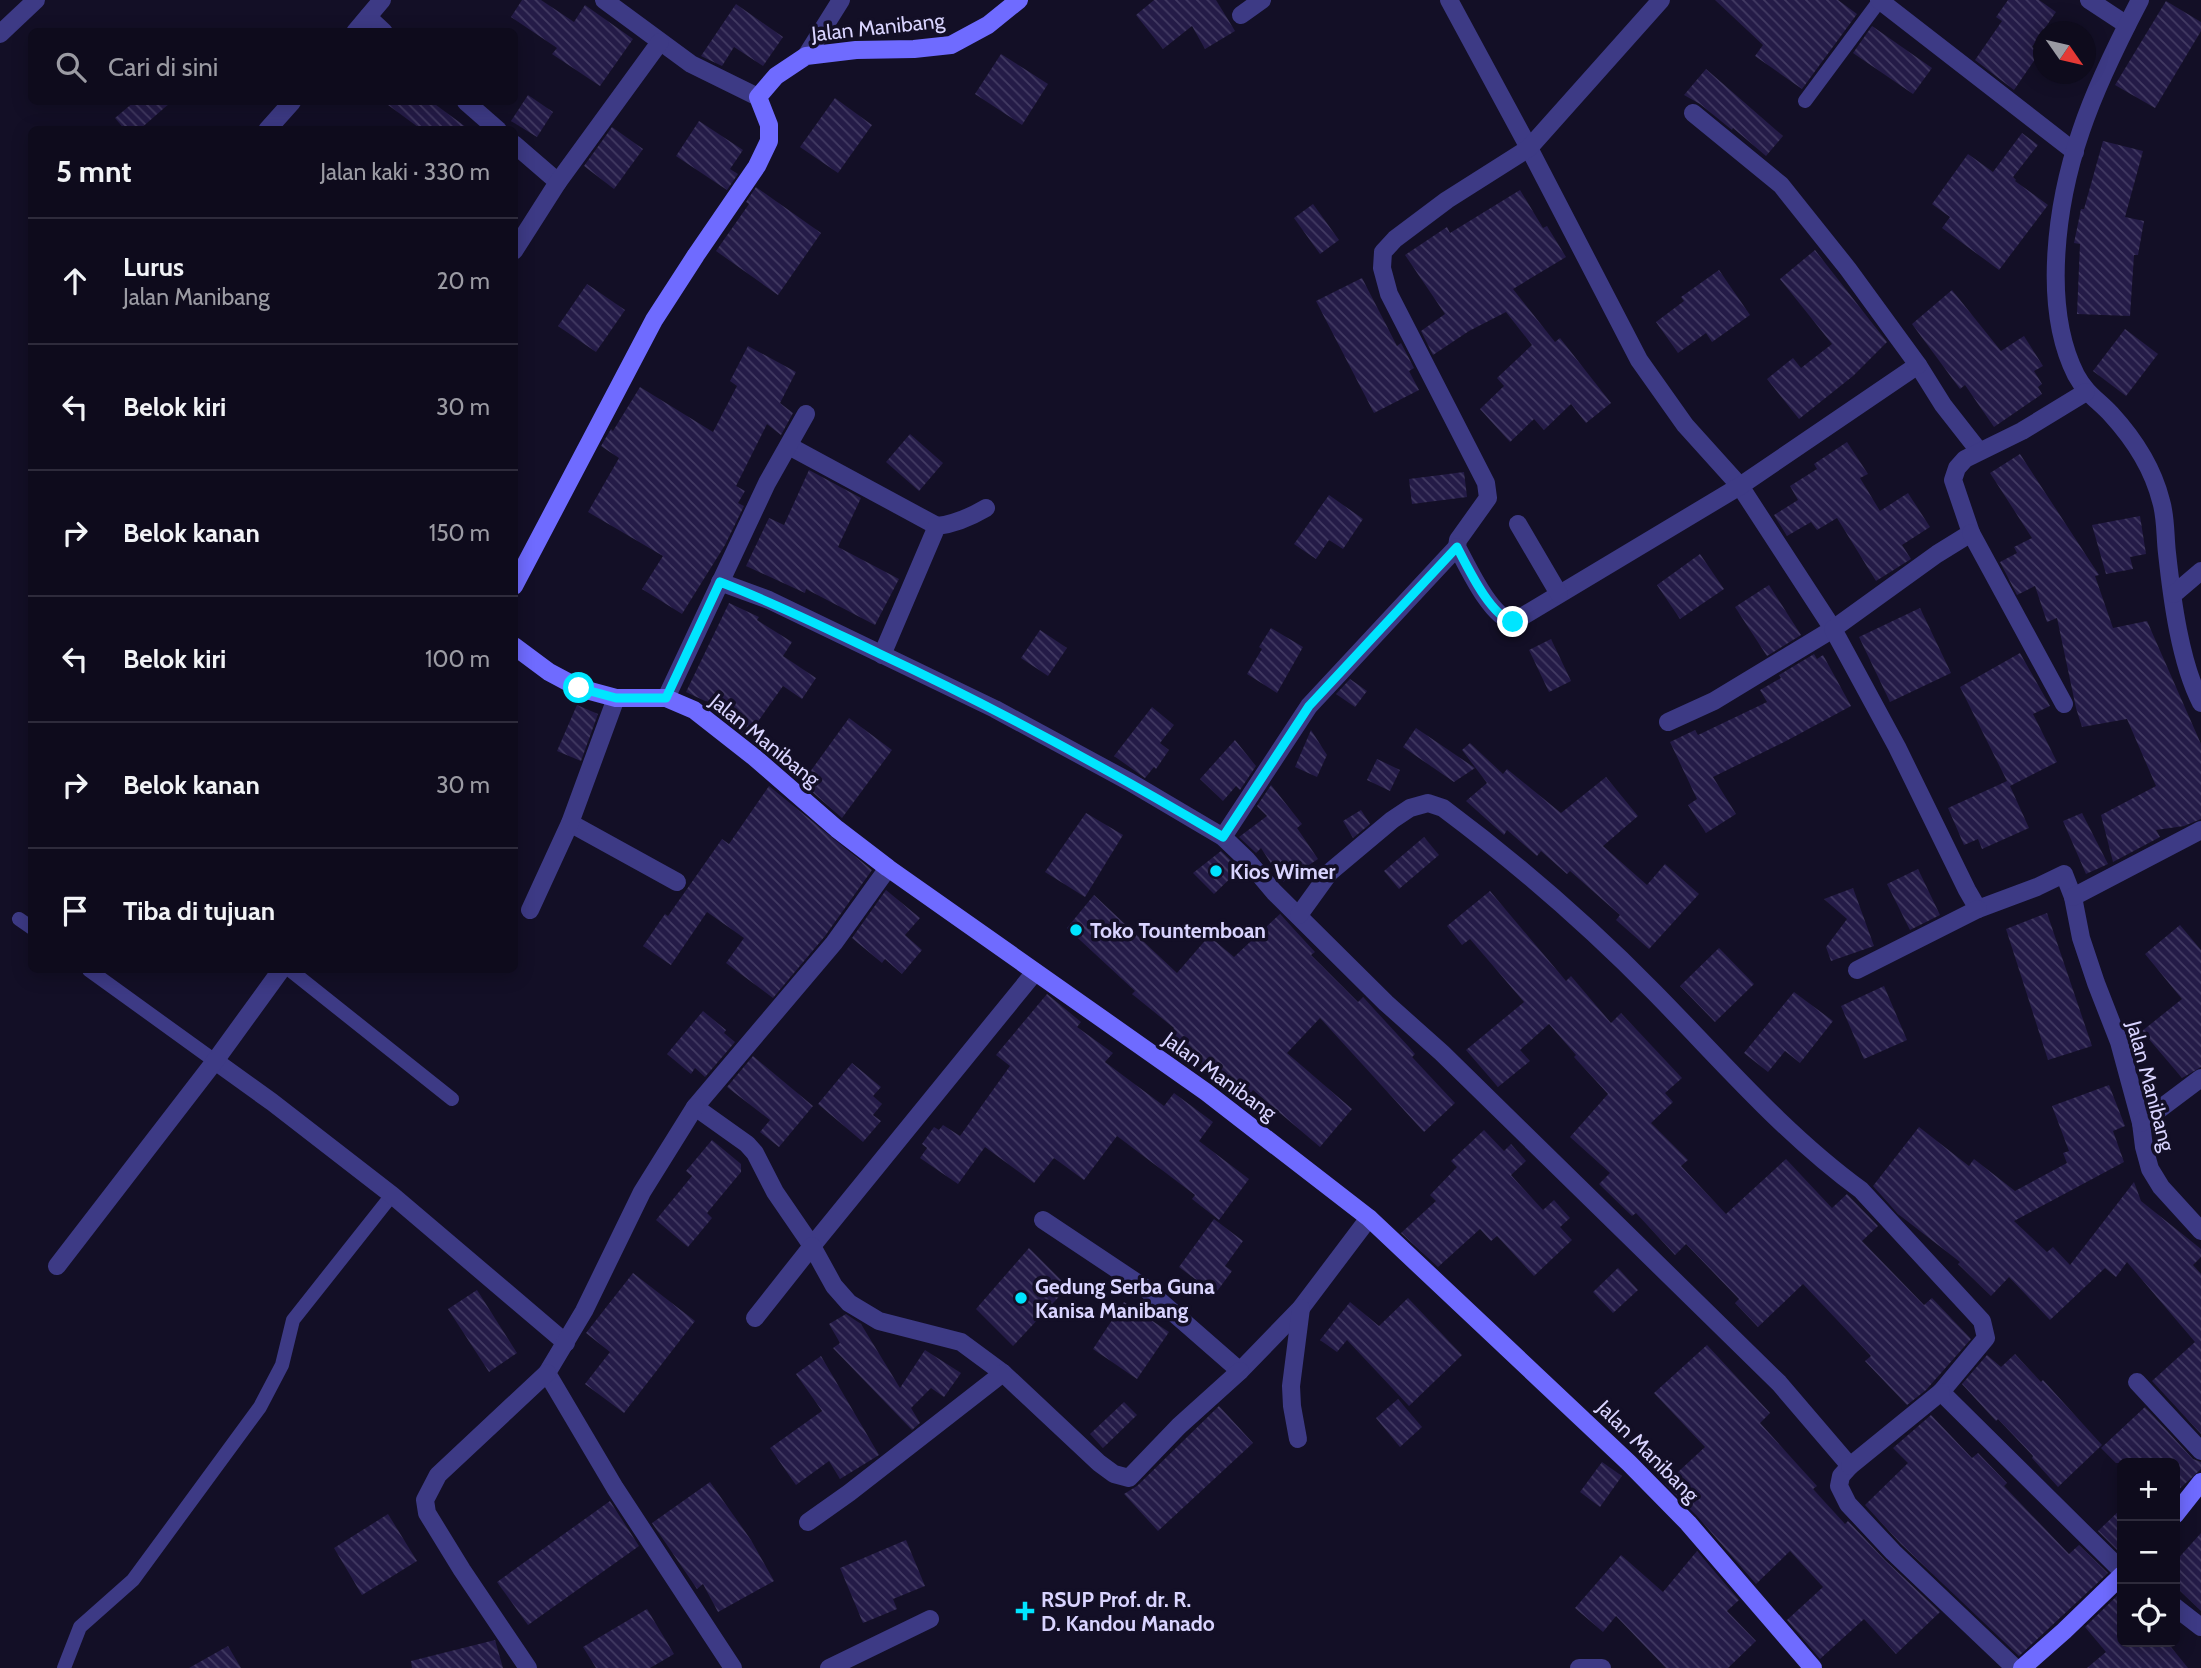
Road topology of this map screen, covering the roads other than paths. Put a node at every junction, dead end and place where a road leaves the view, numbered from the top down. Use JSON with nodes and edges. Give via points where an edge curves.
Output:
{"nodes":[{"id":1,"x":36,"y":0,"type":"edge"},
{"id":2,"x":382,"y":0,"type":"edge"},
{"id":3,"x":604,"y":0,"type":"edge"},
{"id":4,"x":841,"y":0,"type":"edge"},
{"id":5,"x":1019,"y":0,"type":"edge"},
{"id":6,"x":1262,"y":0,"type":"edge"},
{"id":7,"x":1449,"y":0,"type":"edge"},
{"id":8,"x":1661,"y":0,"type":"edge"},
{"id":9,"x":1880,"y":0,"type":"edge"},
{"id":10,"x":2089,"y":0,"type":"edge"},
{"id":11,"x":2140,"y":0,"type":"edge"},
{"id":12,"x":1241,"y":15,"type":"dead end"},
{"id":13,"x":368,"y":17,"type":"junction"},
{"id":14,"x":2127,"y":25,"type":"junction"},
{"id":15,"x":358,"y":28,"type":"edge"},
{"id":16,"x":380,"y":28,"type":"edge"},
{"id":17,"x":0,"y":34,"type":"edge"},
{"id":18,"x":660,"y":43,"type":"junction"},
{"id":19,"x":806,"y":57,"type":"junction"},
{"id":20,"x":758,"y":97,"type":"junction"},
{"id":21,"x":1805,"y":101,"type":"dead end"},
{"id":22,"x":289,"y":105,"type":"edge"},
{"id":23,"x":469,"y":105,"type":"edge"},
{"id":24,"x":1693,"y":113,"type":"dead end"},
{"id":25,"x":271,"y":126,"type":"edge"},
{"id":26,"x":493,"y":126,"type":"edge"},
{"id":27,"x":518,"y":147,"type":"edge"},
{"id":28,"x":1529,"y":148,"type":"junction"},
{"id":29,"x":2075,"y":152,"type":"junction"},
{"id":30,"x":558,"y":181,"type":"junction"},
{"id":31,"x":518,"y":245,"type":"edge"},
{"id":32,"x":1918,"y":365,"type":"junction"},
{"id":33,"x":2086,"y":392,"type":"junction"},
{"id":34,"x":806,"y":414,"type":"dead end"},
{"id":35,"x":789,"y":446,"type":"junction"},
{"id":36,"x":1979,"y":452,"type":"junction"},
{"id":37,"x":1740,"y":486,"type":"junction"},
{"id":38,"x":986,"y":508,"type":"dead end"},
{"id":39,"x":1518,"y":524,"type":"dead end"},
{"id":40,"x":937,"y":526,"type":"junction"},
{"id":41,"x":1971,"y":533,"type":"junction"},
{"id":42,"x":1457,"y":547,"type":"junction"},
{"id":43,"x":2201,"y":571,"type":"edge"},
{"id":44,"x":518,"y":578,"type":"edge"},
{"id":45,"x":720,"y":582,"type":"junction"},
{"id":46,"x":1559,"y":594,"type":"junction"},
{"id":47,"x":2174,"y":594,"type":"junction"},
{"id":48,"x":1833,"y":629,"type":"junction"},
{"id":49,"x":518,"y":649,"type":"edge"},
{"id":50,"x":882,"y":654,"type":"junction"},
{"id":51,"x":616,"y":698,"type":"junction"},
{"id":52,"x":666,"y":698,"type":"junction"},
{"id":53,"x":2201,"y":703,"type":"edge"},
{"id":54,"x":2064,"y":704,"type":"dead end"},
{"id":55,"x":1668,"y":722,"type":"dead end"},
{"id":56,"x":570,"y":823,"type":"junction"},
{"id":57,"x":2201,"y":830,"type":"edge"},
{"id":58,"x":1223,"y":837,"type":"junction"},
{"id":59,"x":888,"y":868,"type":"junction"},
{"id":60,"x":677,"y":882,"type":"dead end"},
{"id":61,"x":2073,"y":897,"type":"junction"},
{"id":62,"x":1978,"y":909,"type":"junction"},
{"id":63,"x":530,"y":910,"type":"dead end"},
{"id":64,"x":1299,"y":915,"type":"junction"},
{"id":65,"x":19,"y":919,"type":"dead end"},
{"id":66,"x":28,"y":925,"type":"edge"},
{"id":67,"x":1857,"y":970,"type":"dead end"},
{"id":68,"x":1035,"y":972,"type":"junction"},
{"id":69,"x":93,"y":973,"type":"edge"},
{"id":70,"x":279,"y":973,"type":"edge"},
{"id":71,"x":293,"y":973,"type":"edge"},
{"id":72,"x":215,"y":1061,"type":"junction"},
{"id":73,"x":2201,"y":1078,"type":"edge"},
{"id":74,"x":452,"y":1099,"type":"dead end"},
{"id":75,"x":695,"y":1107,"type":"junction"},
{"id":76,"x":2141,"y":1124,"type":"junction"},
{"id":77,"x":392,"y":1195,"type":"junction"},
{"id":78,"x":1369,"y":1218,"type":"junction"},
{"id":79,"x":1043,"y":1220,"type":"dead end"},
{"id":80,"x":2201,"y":1231,"type":"edge"},
{"id":81,"x":812,"y":1246,"type":"junction"},
{"id":82,"x":57,"y":1266,"type":"dead end"},
{"id":83,"x":1301,"y":1308,"type":"junction"},
{"id":84,"x":755,"y":1318,"type":"dead end"},
{"id":85,"x":566,"y":1343,"type":"junction"},
{"id":86,"x":1240,"y":1371,"type":"junction"},
{"id":87,"x":547,"y":1373,"type":"junction"},
{"id":88,"x":1003,"y":1373,"type":"junction"},
{"id":89,"x":2137,"y":1382,"type":"dead end"},
{"id":90,"x":1941,"y":1392,"type":"junction"},
{"id":91,"x":1298,"y":1439,"type":"dead end"},
{"id":92,"x":2201,"y":1451,"type":"edge"},
{"id":93,"x":1850,"y":1466,"type":"junction"},
{"id":94,"x":2201,"y":1482,"type":"edge"},
{"id":95,"x":2180,"y":1509,"type":"edge"},
{"id":96,"x":808,"y":1522,"type":"dead end"},
{"id":97,"x":2117,"y":1568,"type":"edge"},
{"id":98,"x":2117,"y":1578,"type":"edge"},
{"id":99,"x":2180,"y":1611,"type":"edge"},
{"id":100,"x":930,"y":1619,"type":"dead end"},
{"id":101,"x":2201,"y":1628,"type":"edge"},
{"id":102,"x":64,"y":1668,"type":"edge"},
{"id":103,"x":528,"y":1668,"type":"edge"},
{"id":104,"x":733,"y":1668,"type":"edge"},
{"id":105,"x":829,"y":1668,"type":"edge"},
{"id":106,"x":1578,"y":1668,"type":"edge"},
{"id":107,"x":1602,"y":1668,"type":"edge"},
{"id":108,"x":1813,"y":1668,"type":"edge"},
{"id":109,"x":2015,"y":1668,"type":"edge"},
{"id":110,"x":2022,"y":1668,"type":"edge"}],
"edges":[{"from":1,"to":17,"type":"street"},
{"from":2,"to":13,"type":"street"},
{"from":3,"to":18,"type":"street"},
{"from":4,"to":19,"type":"street"},
{"from":5,"to":19,"type":"street","name":"Jalan Manibang","via":[[988,25],[951,45]]},
{"from":6,"to":12,"type":"street"},
{"from":7,"to":28,"type":"street"},
{"from":8,"to":28,"type":"street"},
{"from":9,"to":21,"type":"lane"},
{"from":9,"to":29,"type":"street"},
{"from":10,"to":14,"type":"street"},
{"from":11,"to":14,"type":"street"},
{"from":13,"to":15,"type":"street"},
{"from":13,"to":16,"type":"street"},
{"from":14,"to":29,"type":"street"},
{"from":18,"to":20,"type":"street"},
{"from":18,"to":30,"type":"street"},
{"from":19,"to":20,"type":"street","name":"Jalan Manibang","via":[[776,76]]},
{"from":20,"to":44,"type":"street","via":[[769,124],[769,141],[757,166],[654,320]]},
{"from":22,"to":25,"type":"street"},
{"from":23,"to":26,"type":"street"},
{"from":24,"to":32,"type":"street","via":[[1780,185]]},
{"from":27,"to":30,"type":"street"},
{"from":28,"to":37,"type":"street","via":[[1639,360],[1685,425]]},
{"from":28,"to":42,"type":"street","via":[[1447,200],[1383,252],[1389,294],[1486,483],[1488,498]]},
{"from":29,"to":33,"type":"street","via":[[2062,209],[2056,306],[2068,356]]},
{"from":30,"to":31,"type":"street"},
{"from":32,"to":36,"type":"street"},
{"from":32,"to":37,"type":"street"},
{"from":33,"to":36,"type":"street"},
{"from":33,"to":47,"type":"street","via":[[2130,436],[2162,501]]},
{"from":34,"to":35,"type":"street"},
{"from":35,"to":40,"type":"street"},
{"from":35,"to":45,"type":"street"},
{"from":36,"to":41,"type":"street","via":[[1965,459],[1953,480]]},
{"from":37,"to":46,"type":"street"},
{"from":37,"to":48,"type":"street"},
{"from":38,"to":40,"type":"street","via":[[968,519]]},
{"from":39,"to":46,"type":"street"},
{"from":40,"to":50,"type":"street"},
{"from":41,"to":48,"type":"street"},
{"from":41,"to":54,"type":"street"},
{"from":42,"to":46,"type":"street","via":[[1488,601],[1506,620],[1513,622]]},
{"from":42,"to":58,"type":"street","via":[[1309,706]]},
{"from":43,"to":47,"type":"street"},
{"from":45,"to":50,"type":"street"},
{"from":45,"to":52,"type":"street"},
{"from":47,"to":53,"type":"street","via":[[2183,653]]},
{"from":48,"to":55,"type":"street","via":[[1714,701]]},
{"from":48,"to":62,"type":"street"},
{"from":49,"to":51,"type":"street","name":"Jalan Manibang","via":[[579,688]]},
{"from":50,"to":58,"type":"street","via":[[1036,731]]},
{"from":51,"to":52,"type":"street","name":"Jalan Manibang"},
{"from":51,"to":56,"type":"street"},
{"from":52,"to":59,"type":"street","name":"Jalan Manibang","via":[[694,710],[723,732]]},
{"from":56,"to":60,"type":"street"},
{"from":56,"to":63,"type":"street"},
{"from":57,"to":61,"type":"street"},
{"from":58,"to":64,"type":"street"},
{"from":59,"to":68,"type":"street","name":"Jalan Manibang"},
{"from":59,"to":75,"type":"street","via":[[834,943]]},
{"from":61,"to":62,"type":"street","via":[[2064,874]]},
{"from":61,"to":76,"type":"street","name":"Jalan Manibang","via":[[2081,938],[2119,1042]]},
{"from":62,"to":67,"type":"street"},
{"from":64,"to":90,"type":"street","via":[[1330,872],[1410,808],[1428,803],[1443,808],[1590,929],[1741,1084],[1861,1190],[1982,1321],[1986,1338]]},
{"from":64,"to":93,"type":"street","via":[[1779,1383]]},
{"from":65,"to":66,"type":"lane"},
{"from":68,"to":78,"type":"street","name":"Jalan Manibang","via":[[1206,1092]]},
{"from":68,"to":81,"type":"street"},
{"from":69,"to":72,"type":"lane"},
{"from":70,"to":72,"type":"street"},
{"from":71,"to":74,"type":"lane"},
{"from":72,"to":77,"type":"street"},
{"from":72,"to":82,"type":"street"},
{"from":73,"to":76,"type":"street"},
{"from":75,"to":81,"type":"street","via":[[755,1153]]},
{"from":75,"to":85,"type":"street","via":[[642,1192]]},
{"from":76,"to":80,"type":"street","name":"Jalan Manibang","via":[[2150,1169]]},
{"from":77,"to":85,"type":"street"},
{"from":77,"to":102,"type":"lane","via":[[293,1320],[282,1365],[260,1407],[132,1580],[80,1627]]},
{"from":78,"to":83,"type":"street"},
{"from":78,"to":108,"type":"street","name":"Jalan Manibang","via":[[1629,1462]]},
{"from":79,"to":86,"type":"street","via":[[1145,1288]]},
{"from":81,"to":84,"type":"street"},
{"from":81,"to":88,"type":"street","via":[[834,1286],[865,1314],[961,1342]]},
{"from":83,"to":86,"type":"street"},
{"from":83,"to":91,"type":"street","via":[[1292,1386]]},
{"from":85,"to":87,"type":"street"},
{"from":86,"to":88,"type":"street","via":[[1129,1478],[1099,1463]]},
{"from":87,"to":103,"type":"street","via":[[438,1475],[425,1500],[427,1513]]},
{"from":87,"to":104,"type":"street","via":[[615,1488]]},
{"from":88,"to":96,"type":"street"},
{"from":89,"to":92,"type":"street"},
{"from":90,"to":93,"type":"street"},
{"from":90,"to":97,"type":"street"},
{"from":93,"to":109,"type":"street","via":[[1840,1476],[1839,1486],[1848,1504]]},
{"from":94,"to":95,"type":"street"},
{"from":98,"to":110,"type":"street"},
{"from":99,"to":101,"type":"street"},
{"from":100,"to":105,"type":"street"},
{"from":106,"to":107,"type":"street"}]}
